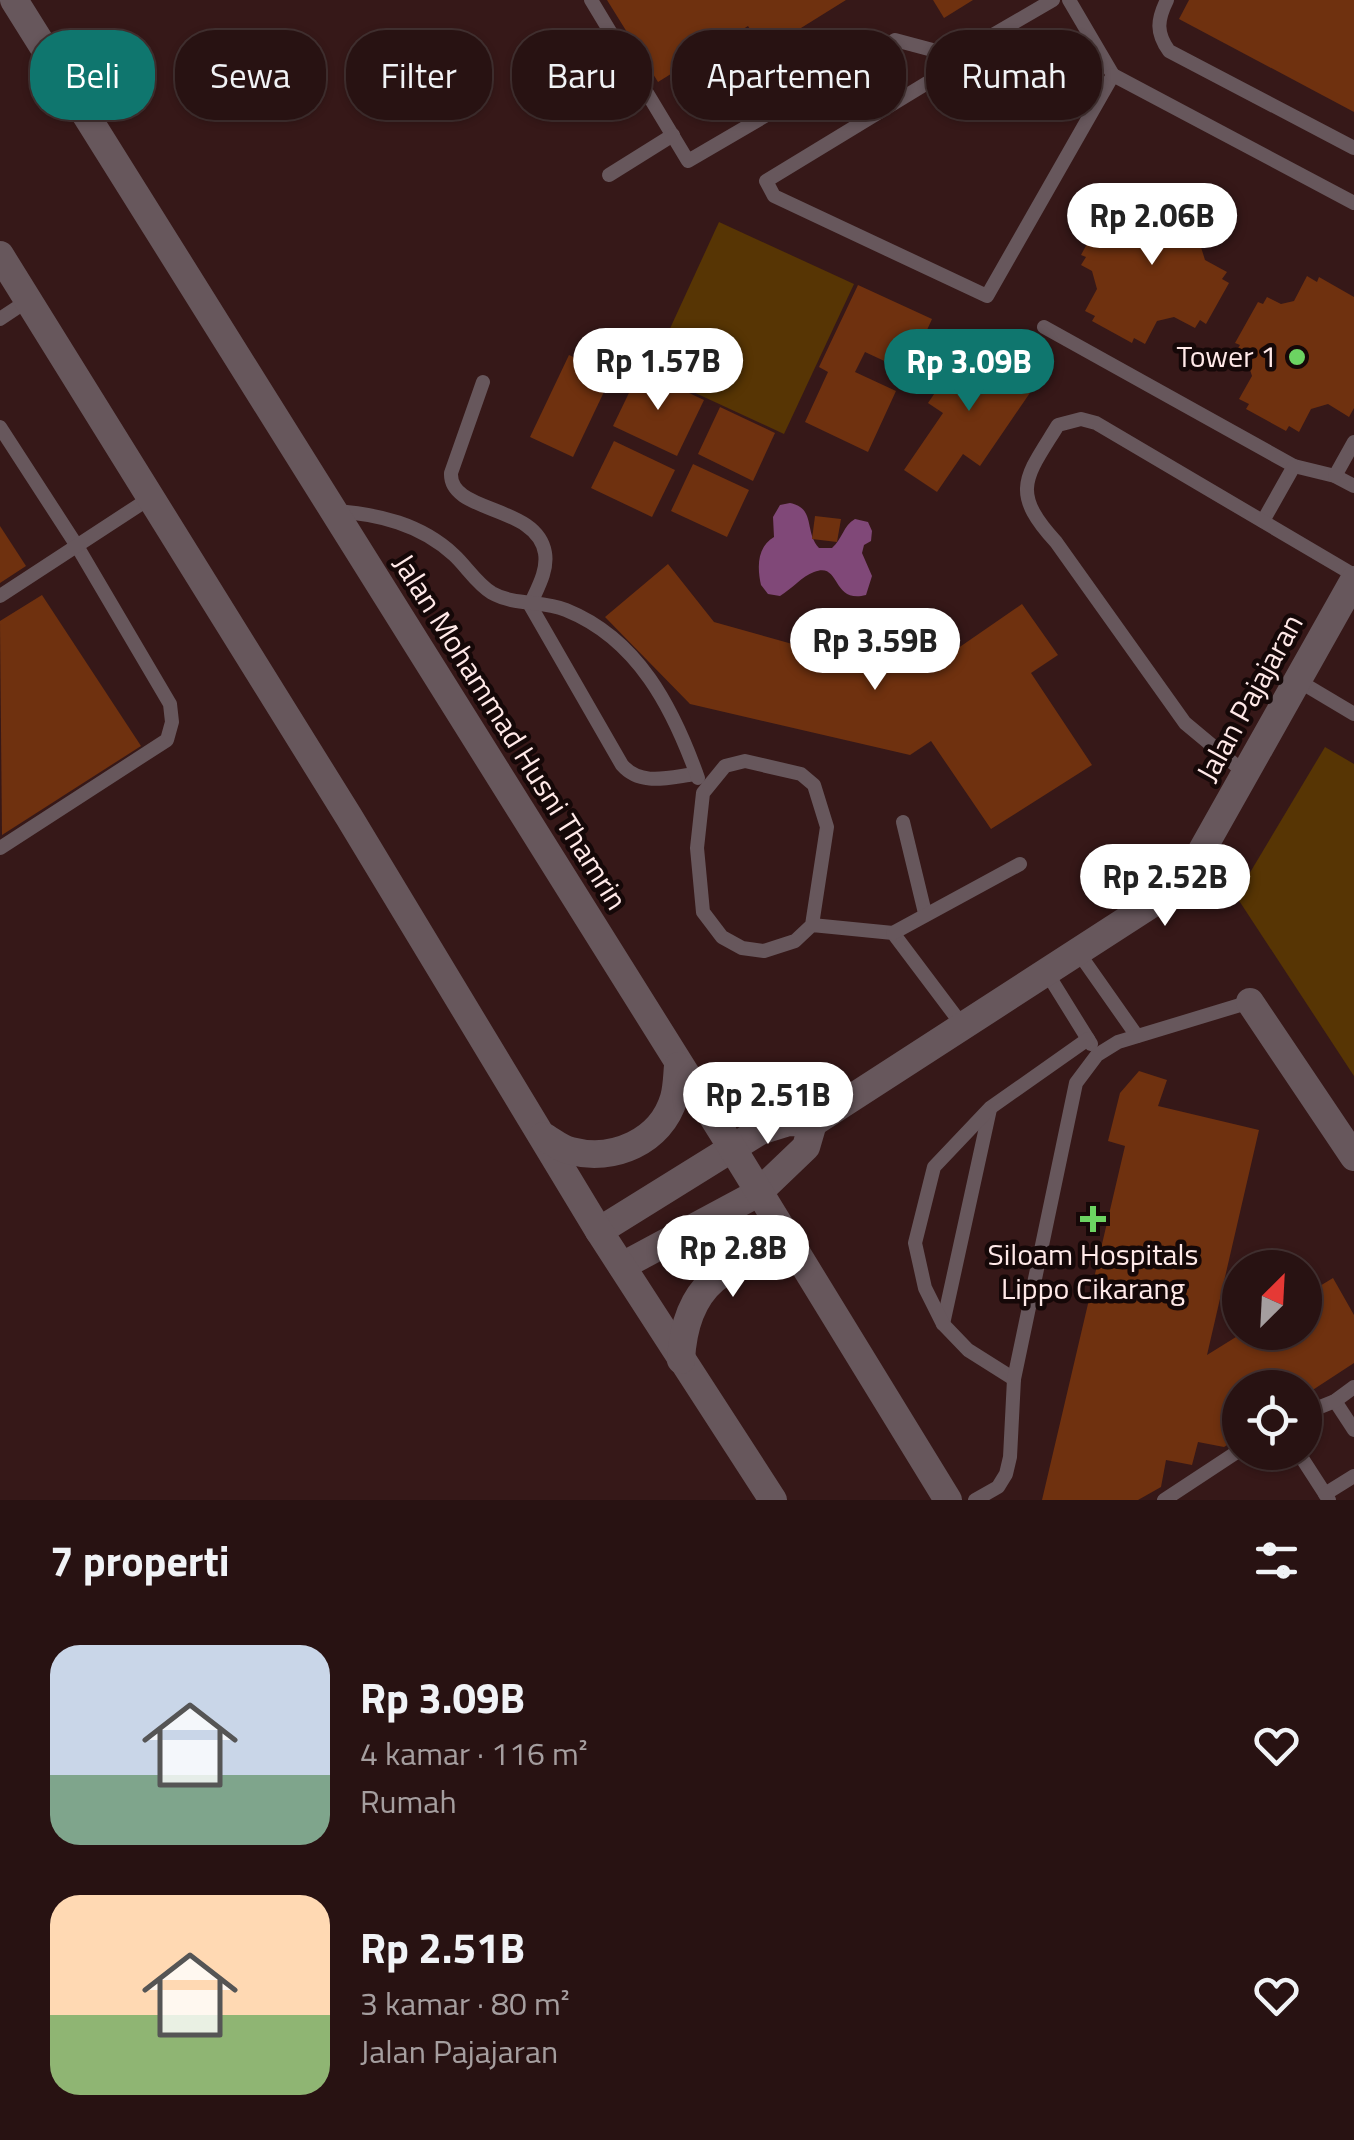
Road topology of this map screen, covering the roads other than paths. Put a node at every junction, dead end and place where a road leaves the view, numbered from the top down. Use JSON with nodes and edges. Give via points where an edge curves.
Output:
{"nodes":[{"id":1,"x":14,"y":0,"type":"edge"},
{"id":2,"x":592,"y":0,"type":"edge"},
{"id":3,"x":1053,"y":0,"type":"edge"},
{"id":4,"x":1069,"y":0,"type":"edge"},
{"id":5,"x":1167,"y":0,"type":"edge"},
{"id":6,"x":1000,"y":30,"type":"edge"},
{"id":7,"x":926,"y":48,"type":"edge"},
{"id":8,"x":1113,"y":75,"type":"junction"},
{"id":9,"x":926,"y":84,"type":"edge"},
{"id":10,"x":1102,"y":94,"type":"edge"},
{"id":11,"x":1087,"y":120,"type":"edge"},
{"id":12,"x":673,"y":136,"type":"junction"},
{"id":13,"x":1354,"y":148,"type":"edge"},
{"id":14,"x":609,"y":175,"type":"dead end"},
{"id":15,"x":1354,"y":203,"type":"edge"},
{"id":16,"x":0,"y":255,"type":"edge"},
{"id":17,"x":27,"y":301,"type":"junction"},
{"id":18,"x":0,"y":319,"type":"edge"},
{"id":19,"x":1044,"y":327,"type":"dead end"},
{"id":20,"x":483,"y":382,"type":"dead end"},
{"id":21,"x":0,"y":427,"type":"edge"},
{"id":22,"x":1354,"y":442,"type":"edge"},
{"id":23,"x":1294,"y":466,"type":"junction"},
{"id":24,"x":1335,"y":476,"type":"junction"},
{"id":25,"x":1354,"y":486,"type":"edge"},
{"id":26,"x":150,"y":498,"type":"junction"},
{"id":27,"x":334,"y":512,"type":"junction"},
{"id":28,"x":1263,"y":521,"type":"junction"},
{"id":29,"x":77,"y":546,"type":"junction"},
{"id":30,"x":1354,"y":578,"type":"edge"},
{"id":31,"x":0,"y":596,"type":"edge"},
{"id":32,"x":530,"y":605,"type":"junction"},
{"id":33,"x":1298,"y":680,"type":"junction"},
{"id":34,"x":1354,"y":714,"type":"edge"},
{"id":35,"x":1245,"y":773,"type":"junction"},
{"id":36,"x":696,"y":774,"type":"junction"},
{"id":37,"x":703,"y":793,"type":"junction"},
{"id":38,"x":903,"y":822,"type":"dead end"},
{"id":39,"x":0,"y":848,"type":"edge"},
{"id":40,"x":1020,"y":864,"type":"dead end"},
{"id":41,"x":925,"y":913,"type":"junction"},
{"id":42,"x":812,"y":925,"type":"junction"},
{"id":43,"x":893,"y":933,"type":"junction"},
{"id":44,"x":1078,"y":952,"type":"junction"},
{"id":45,"x":1047,"y":973,"type":"junction"},
{"id":46,"x":1250,"y":1002,"type":"joint"},
{"id":47,"x":963,"y":1026,"type":"junction"},
{"id":48,"x":1137,"y":1036,"type":"junction"},
{"id":49,"x":1088,"y":1039,"type":"junction"},
{"id":50,"x":1097,"y":1055,"type":"junction"},
{"id":51,"x":678,"y":1066,"type":"junction"},
{"id":52,"x":990,"y":1108,"type":"junction"},
{"id":53,"x":813,"y":1124,"type":"junction"},
{"id":54,"x":538,"y":1133,"type":"junction"},
{"id":55,"x":731,"y":1146,"type":"junction"},
{"id":56,"x":1354,"y":1157,"type":"edge"},
{"id":57,"x":758,"y":1192,"type":"junction"},
{"id":58,"x":598,"y":1231,"type":"junction"},
{"id":59,"x":799,"y":1258,"type":"junction"},
{"id":60,"x":622,"y":1266,"type":"junction"},
{"id":61,"x":943,"y":1324,"type":"junction"},
{"id":62,"x":681,"y":1360,"type":"junction"},
{"id":63,"x":1014,"y":1380,"type":"junction"},
{"id":64,"x":1354,"y":1387,"type":"edge"},
{"id":65,"x":1336,"y":1401,"type":"junction"},
{"id":66,"x":1322,"y":1406,"type":"edge"},
{"id":67,"x":1354,"y":1430,"type":"edge"},
{"id":68,"x":1222,"y":1462,"type":"edge"},
{"id":69,"x":1310,"y":1470,"type":"edge"},
{"id":70,"x":1354,"y":1476,"type":"edge"},
{"id":71,"x":1328,"y":1497,"type":"edge"},
{"id":72,"x":773,"y":1500,"type":"edge"},
{"id":73,"x":948,"y":1500,"type":"edge"},
{"id":74,"x":975,"y":1500,"type":"edge"},
{"id":75,"x":1164,"y":1500,"type":"edge"}],
"edges":[{"from":1,"to":27,"type":"street","name":"Jalan Mohammad Husni Thamrin"},
{"from":2,"to":12,"type":"lane"},
{"from":3,"to":6,"type":"lane"},
{"from":4,"to":8,"type":"lane"},
{"from":5,"to":13,"type":"lane","via":[[1159,36],[1169,52]]},
{"from":7,"to":12,"type":"lane","via":[[895,40],[688,161]]},
{"from":8,"to":10,"type":"lane"},
{"from":8,"to":15,"type":"lane"},
{"from":9,"to":11,"type":"lane","via":[[766,181],[774,196],[987,296]]},
{"from":12,"to":14,"type":"lane"},
{"from":16,"to":17,"type":"street"},
{"from":17,"to":18,"type":"lane"},
{"from":17,"to":26,"type":"street"},
{"from":19,"to":23,"type":"lane"},
{"from":20,"to":32,"type":"lane","via":[[450,485],[533,529],[545,552],[544,574]]},
{"from":21,"to":29,"type":"lane"},
{"from":22,"to":24,"type":"lane"},
{"from":23,"to":24,"type":"lane"},
{"from":23,"to":28,"type":"lane"},
{"from":24,"to":25,"type":"lane"},
{"from":26,"to":29,"type":"lane"},
{"from":26,"to":54,"type":"street"},
{"from":27,"to":32,"type":"lane","via":[[375,514],[409,527],[451,552],[490,592]]},
{"from":27,"to":51,"type":"street","name":"Jalan Mohammad Husni Thamrin"},
{"from":28,"to":30,"type":"lane"},
{"from":28,"to":35,"type":"lane","via":[[1081,418],[1058,425],[1026,478],[1037,521],[1185,723]]},
{"from":29,"to":31,"type":"lane"},
{"from":29,"to":39,"type":"lane","via":[[170,704],[172,722],[167,740]]},
{"from":30,"to":33,"type":"street","name":"Jalan Pajajaran"},
{"from":32,"to":36,"type":"lane","via":[[562,608],[588,620],[646,669]]},
{"from":32,"to":36,"type":"lane","via":[[630,774],[644,780]]},
{"from":33,"to":34,"type":"lane"},
{"from":33,"to":35,"type":"street","name":"Jalan Pajajaran"},
{"from":35,"to":44,"type":"street","name":"Jalan Pajajaran","via":[[1167,894]]},
{"from":36,"to":37,"type":"lane"},
{"from":37,"to":42,"type":"lane","via":[[697,848],[703,912],[722,937],[764,951],[795,941]]},
{"from":37,"to":42,"type":"lane","via":[[726,766],[745,761],[801,774],[814,785],[827,826]]},
{"from":38,"to":41,"type":"lane"},
{"from":40,"to":41,"type":"lane"},
{"from":41,"to":43,"type":"lane"},
{"from":42,"to":43,"type":"lane"},
{"from":43,"to":47,"type":"lane"},
{"from":44,"to":45,"type":"street","name":"Jalan Pajajaran"},
{"from":44,"to":48,"type":"lane"},
{"from":45,"to":47,"type":"street","name":"Jalan Pajajaran"},
{"from":45,"to":49,"type":"lane"},
{"from":46,"to":48,"type":"lane"},
{"from":46,"to":56,"type":"street"},
{"from":47,"to":53,"type":"street","name":"Jalan Pajajaran"},
{"from":48,"to":50,"type":"lane"},
{"from":49,"to":50,"type":"lane"},
{"from":49,"to":52,"type":"lane"},
{"from":50,"to":63,"type":"lane","via":[[1076,1083]]},
{"from":51,"to":54,"type":"street","via":[[674,1099],[658,1128],[631,1148],[600,1156],[566,1150]]},
{"from":51,"to":55,"type":"street","name":"Jalan Mohammad Husni Thamrin"},
{"from":52,"to":61,"type":"lane"},
{"from":52,"to":61,"type":"lane","via":[[934,1167],[915,1243],[925,1288]]},
{"from":53,"to":55,"type":"street","name":"Jalan Pajajaran","via":[[789,1122]]},
{"from":53,"to":57,"type":"street","name":"Jalan Pajajaran","via":[[806,1147]]},
{"from":54,"to":58,"type":"street"},
{"from":55,"to":57,"type":"street","name":"Jalan Mohammad Husni Thamrin"},
{"from":55,"to":58,"type":"street","name":"Jalan Pajajaran"},
{"from":57,"to":59,"type":"street","name":"Jalan Mohammad Husni Thamrin"},
{"from":57,"to":60,"type":"street","name":"Jalan Pajajaran"},
{"from":58,"to":60,"type":"street"},
{"from":59,"to":62,"type":"street","via":[[739,1262],[713,1278],[682,1330]]},
{"from":59,"to":73,"type":"street","name":"Jalan Mohammad Husni Thamrin"},
{"from":60,"to":62,"type":"street"},
{"from":61,"to":63,"type":"lane"},
{"from":62,"to":72,"type":"street"},
{"from":63,"to":74,"type":"lane","via":[[1006,1474]]},
{"from":64,"to":65,"type":"lane"},
{"from":65,"to":66,"type":"lane"},
{"from":65,"to":67,"type":"lane"},
{"from":68,"to":75,"type":"lane"},
{"from":69,"to":71,"type":"lane"},
{"from":70,"to":71,"type":"lane"}]}
